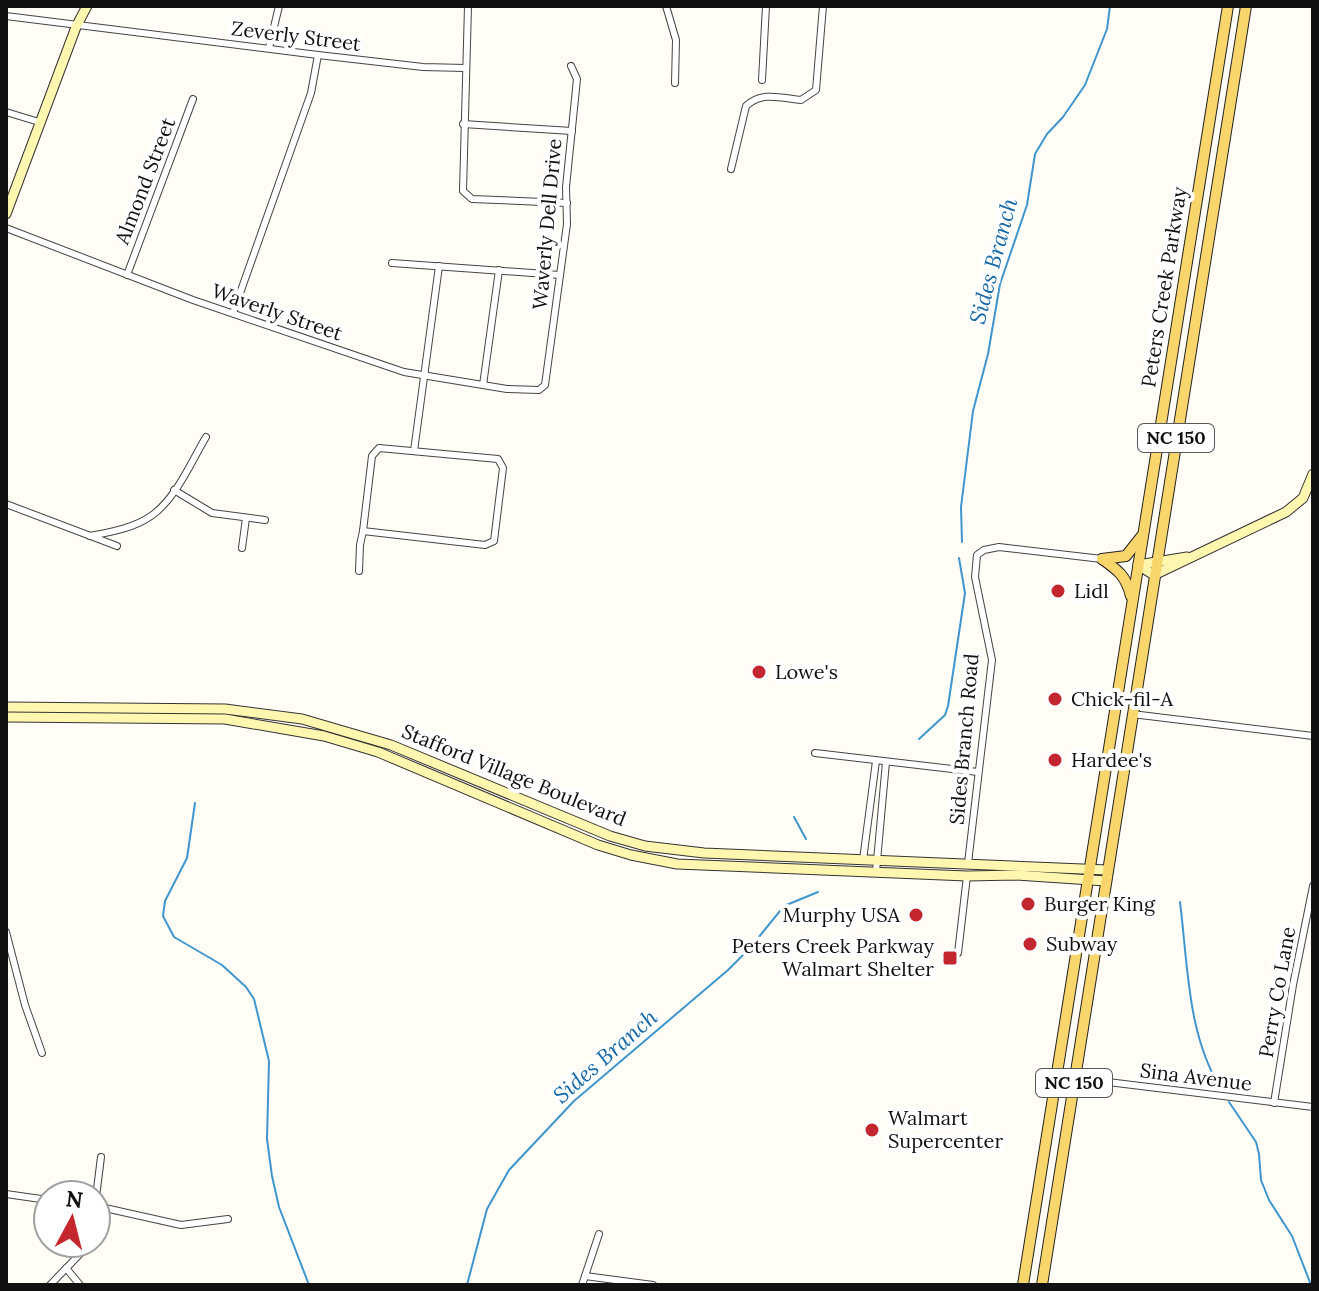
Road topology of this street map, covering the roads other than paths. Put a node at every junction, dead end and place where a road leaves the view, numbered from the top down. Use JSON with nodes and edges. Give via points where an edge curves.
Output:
{"nodes":[{"id":1,"x":10,"y":6,"type":"edge"},
{"id":2,"x":87,"y":6,"type":"edge"},
{"id":3,"x":279,"y":6,"type":"edge"},
{"id":4,"x":468,"y":6,"type":"edge"},
{"id":5,"x":666,"y":6,"type":"edge"},
{"id":6,"x":766,"y":6,"type":"edge"},
{"id":7,"x":823,"y":6,"type":"edge"},
{"id":8,"x":1228,"y":6,"type":"edge"},
{"id":9,"x":1246,"y":6,"type":"edge"},
{"id":10,"x":7,"y":16,"type":"edge"},
{"id":11,"x":76,"y":27,"type":"junction"},
{"id":12,"x":269,"y":48,"type":"junction"},
{"id":13,"x":318,"y":55,"type":"junction"},
{"id":14,"x":571,"y":66,"type":"dead end"},
{"id":15,"x":465,"y":68,"type":"junction"},
{"id":16,"x":762,"y":80,"type":"dead end"},
{"id":17,"x":675,"y":83,"type":"dead end"},
{"id":18,"x":193,"y":99,"type":"dead end"},
{"id":19,"x":6,"y":112,"type":"edge"},
{"id":20,"x":39,"y":122,"type":"junction"},
{"id":21,"x":463,"y":124,"type":"junction"},
{"id":22,"x":572,"y":131,"type":"junction"},
{"id":23,"x":731,"y":169,"type":"dead end"},
{"id":24,"x":9,"y":199,"type":"edge"},
{"id":25,"x":567,"y":203,"type":"junction"},
{"id":26,"x":6,"y":214,"type":"edge"},
{"id":27,"x":6,"y":228,"type":"edge"},
{"id":28,"x":392,"y":263,"type":"dead end"},
{"id":29,"x":439,"y":266,"type":"junction"},
{"id":30,"x":499,"y":270,"type":"junction"},
{"id":31,"x":127,"y":275,"type":"junction"},
{"id":32,"x":560,"y":275,"type":"junction"},
{"id":33,"x":233,"y":313,"type":"junction"},
{"id":34,"x":422,"y":375,"type":"junction"},
{"id":35,"x":483,"y":385,"type":"junction"},
{"id":36,"x":545,"y":385,"type":"joint"},
{"id":37,"x":206,"y":437,"type":"dead end"},
{"id":38,"x":414,"y":451,"type":"junction"},
{"id":39,"x":1313,"y":474,"type":"edge"},
{"id":40,"x":174,"y":490,"type":"junction"},
{"id":41,"x":6,"y":504,"type":"edge"},
{"id":42,"x":246,"y":518,"type":"junction"},
{"id":43,"x":265,"y":520,"type":"dead end"},
{"id":44,"x":363,"y":531,"type":"junction"},
{"id":45,"x":1142,"y":535,"type":"junction"},
{"id":46,"x":90,"y":536,"type":"junction"},
{"id":47,"x":117,"y":546,"type":"dead end"},
{"id":48,"x":242,"y":548,"type":"dead end"},
{"id":49,"x":1195,"y":557,"type":"junction"},
{"id":50,"x":1102,"y":559,"type":"junction"},
{"id":51,"x":1156,"y":560,"type":"junction"},
{"id":52,"x":1138,"y":565,"type":"junction"},
{"id":53,"x":359,"y":571,"type":"dead end"},
{"id":54,"x":1154,"y":575,"type":"junction"},
{"id":55,"x":1132,"y":599,"type":"junction"},
{"id":56,"x":1127,"y":632,"type":"junction"},
{"id":57,"x":6,"y":707,"type":"edge"},
{"id":58,"x":1132,"y":714,"type":"junction"},
{"id":59,"x":6,"y":717,"type":"edge"},
{"id":60,"x":1313,"y":736,"type":"edge"},
{"id":61,"x":815,"y":753,"type":"dead end"},
{"id":62,"x":876,"y":761,"type":"junction"},
{"id":63,"x":886,"y":762,"type":"junction"},
{"id":64,"x":978,"y":772,"type":"junction"},
{"id":65,"x":869,"y":809,"type":"junction"},
{"id":66,"x":881,"y":810,"type":"junction"},
{"id":67,"x":863,"y":858,"type":"junction"},
{"id":68,"x":877,"y":859,"type":"junction"},
{"id":69,"x":968,"y":863,"type":"junction"},
{"id":70,"x":1089,"y":867,"type":"junction"},
{"id":71,"x":862,"y":871,"type":"junction"},
{"id":72,"x":876,"y":872,"type":"junction"},
{"id":73,"x":1106,"y":875,"type":"junction"},
{"id":74,"x":967,"y":876,"type":"junction"},
{"id":75,"x":1087,"y":879,"type":"junction"},
{"id":76,"x":1313,"y":886,"type":"edge"},
{"id":77,"x":6,"y":932,"type":"edge"},
{"id":78,"x":958,"y":953,"type":"dead end"},
{"id":79,"x":42,"y":1053,"type":"dead end"},
{"id":80,"x":1075,"y":1078,"type":"junction"},
{"id":81,"x":1274,"y":1103,"type":"junction"},
{"id":82,"x":1313,"y":1107,"type":"edge"},
{"id":83,"x":101,"y":1157,"type":"dead end"},
{"id":84,"x":98,"y":1179,"type":"edge"},
{"id":85,"x":6,"y":1194,"type":"edge"},
{"id":86,"x":32,"y":1198,"type":"edge"},
{"id":87,"x":112,"y":1210,"type":"edge"},
{"id":88,"x":228,"y":1219,"type":"dead end"},
{"id":89,"x":599,"y":1234,"type":"dead end"},
{"id":90,"x":73,"y":1259,"type":"edge"},
{"id":91,"x":66,"y":1268,"type":"junction"},
{"id":92,"x":585,"y":1276,"type":"junction"},
{"id":93,"x":50,"y":1285,"type":"edge"},
{"id":94,"x":80,"y":1285,"type":"edge"},
{"id":95,"x":582,"y":1285,"type":"edge"},
{"id":96,"x":653,"y":1285,"type":"edge"},
{"id":97,"x":1023,"y":1285,"type":"edge"},
{"id":98,"x":1042,"y":1285,"type":"edge"}],
"edges":[{"from":1,"to":10,"type":"street"},
{"from":2,"to":11,"type":"main road"},
{"from":3,"to":12,"type":"street"},
{"from":4,"to":15,"type":"street"},
{"from":5,"to":17,"type":"street","via":[[676,40]]},
{"from":6,"to":16,"type":"street"},
{"from":7,"to":23,"type":"street","via":[[816,90],[801,100],[766,96],[746,106]]},
{"from":8,"to":45,"type":"main road","name":"Peters Creek Parkway","number":"NC 150"},
{"from":9,"to":51,"type":"main road","name":"Peters Creek Parkway","number":"NC 150"},
{"from":10,"to":11,"type":"street","name":"Zeverly Street"},
{"from":11,"to":12,"type":"street","name":"Zeverly Street"},
{"from":11,"to":20,"type":"main road"},
{"from":12,"to":13,"type":"street","name":"Zeverly Street"},
{"from":13,"to":15,"type":"street","name":"Zeverly Street"},
{"from":13,"to":33,"type":"street","via":[[311,93]]},
{"from":14,"to":22,"type":"street","name":"Waverly Dell Drive","via":[[577,79]]},
{"from":15,"to":21,"type":"street"},
{"from":18,"to":31,"type":"street","name":"Almond Street"},
{"from":19,"to":20,"type":"street"},
{"from":20,"to":24,"type":"main road"},
{"from":21,"to":22,"type":"street"},
{"from":21,"to":25,"type":"street","via":[[466,195]]},
{"from":22,"to":25,"type":"street","name":"Waverly Dell Drive"},
{"from":24,"to":26,"type":"main road"},
{"from":25,"to":32,"type":"street","name":"Waverly Dell Drive"},
{"from":27,"to":31,"type":"street","name":"Waverly Street"},
{"from":28,"to":29,"type":"street"},
{"from":29,"to":30,"type":"street"},
{"from":29,"to":34,"type":"street"},
{"from":30,"to":32,"type":"street"},
{"from":30,"to":35,"type":"street"},
{"from":31,"to":33,"type":"street","name":"Waverly Street"},
{"from":32,"to":36,"type":"street","name":"Waverly Dell Drive"},
{"from":33,"to":34,"type":"street","name":"Waverly Street"},
{"from":34,"to":35,"type":"street","name":"Waverly Street"},
{"from":34,"to":38,"type":"street"},
{"from":35,"to":36,"type":"street","name":"Waverly Street","via":[[530,391]]},
{"from":37,"to":40,"type":"street"},
{"from":38,"to":44,"type":"street","via":[[379,448],[372,456]]},
{"from":38,"to":44,"type":"street","via":[[502,463],[494,541],[485,545]]},
{"from":39,"to":49,"type":"main road","via":[[1294,507]]},
{"from":40,"to":42,"type":"street","via":[[212,513]]},
{"from":40,"to":46,"type":"street","via":[[148,518]]},
{"from":41,"to":46,"type":"street"},
{"from":42,"to":43,"type":"street"},
{"from":42,"to":48,"type":"street"},
{"from":44,"to":53,"type":"street"},
{"from":45,"to":50,"type":"main road","via":[[1126,556]]},
{"from":45,"to":52,"type":"main road","name":"Peters Creek Parkway","number":"NC 150"},
{"from":46,"to":47,"type":"street"},
{"from":49,"to":51,"type":"main road"},
{"from":49,"to":54,"type":"main road"},
{"from":50,"to":55,"type":"main road","via":[[1119,569]]},
{"from":50,"to":64,"type":"street","name":"Sides Branch Road","via":[[999,547],[977,555],[975,577],[992,660]]},
{"from":51,"to":52,"type":"main road"},
{"from":51,"to":54,"type":"main road","name":"Peters Creek Parkway","number":"NC 150"},
{"from":52,"to":54,"type":"main road"},
{"from":52,"to":55,"type":"main road","name":"Peters Creek Parkway","number":"NC 150"},
{"from":54,"to":58,"type":"main road","name":"Peters Creek Parkway","number":"NC 150"},
{"from":55,"to":56,"type":"main road","name":"Peters Creek Parkway","number":"NC 150"},
{"from":56,"to":58,"type":"main road","via":[[1130,655],[1122,702]]},
{"from":56,"to":70,"type":"main road","name":"Peters Creek Parkway","number":"NC 150"},
{"from":57,"to":67,"type":"main road","name":"Stafford Village Boulevard","via":[[225,709],[302,719],[391,745],[645,846]]},
{"from":58,"to":60,"type":"street"},
{"from":58,"to":73,"type":"main road","name":"Peters Creek Parkway","number":"NC 150"},
{"from":59,"to":71,"type":"main road","name":"Stafford Village Boulevard","via":[[225,719],[286,728],[378,752],[631,855],[677,864]]},
{"from":61,"to":62,"type":"street"},
{"from":62,"to":63,"type":"street"},
{"from":62,"to":65,"type":"street"},
{"from":63,"to":64,"type":"street"},
{"from":63,"to":66,"type":"street"},
{"from":64,"to":69,"type":"street","name":"Sides Branch Road"},
{"from":65,"to":66,"type":"street"},
{"from":65,"to":67,"type":"street"},
{"from":66,"to":68,"type":"street"},
{"from":67,"to":68,"type":"main road","name":"Stafford Village Boulevard"},
{"from":67,"to":71,"type":"street"},
{"from":68,"to":69,"type":"main road","name":"Stafford Village Boulevard"},
{"from":68,"to":72,"type":"street"},
{"from":69,"to":70,"type":"main road","name":"Stafford Village Boulevard"},
{"from":70,"to":73,"type":"main road","name":"Stafford Village Boulevard"},
{"from":70,"to":75,"type":"main road","name":"Peters Creek Parkway","number":"NC 150"},
{"from":71,"to":72,"type":"main road","name":"Stafford Village Boulevard"},
{"from":72,"to":74,"type":"main road","name":"Stafford Village Boulevard"},
{"from":73,"to":75,"type":"main road","name":"Stafford Village Boulevard"},
{"from":73,"to":80,"type":"main road","name":"Peters Creek Parkway","number":"NC 150"},
{"from":74,"to":75,"type":"main road","name":"Stafford Village Boulevard"},
{"from":74,"to":78,"type":"street"},
{"from":75,"to":97,"type":"main road","name":"Peters Creek Parkway","number":"NC 150"},
{"from":76,"to":81,"type":"street","name":"Perry Co Lane"},
{"from":77,"to":79,"type":"street"},
{"from":80,"to":81,"type":"street","name":"Sina Avenue"},
{"from":80,"to":98,"type":"main road","name":"Peters Creek Parkway","number":"NC 150"},
{"from":81,"to":82,"type":"street","name":"Sina Avenue"},
{"from":83,"to":84,"type":"street"},
{"from":85,"to":86,"type":"street"},
{"from":87,"to":88,"type":"street","via":[[181,1225]]},
{"from":89,"to":92,"type":"street"},
{"from":90,"to":91,"type":"street"},
{"from":91,"to":93,"type":"street"},
{"from":91,"to":94,"type":"street"},
{"from":92,"to":95,"type":"street"},
{"from":92,"to":96,"type":"street"}]}
